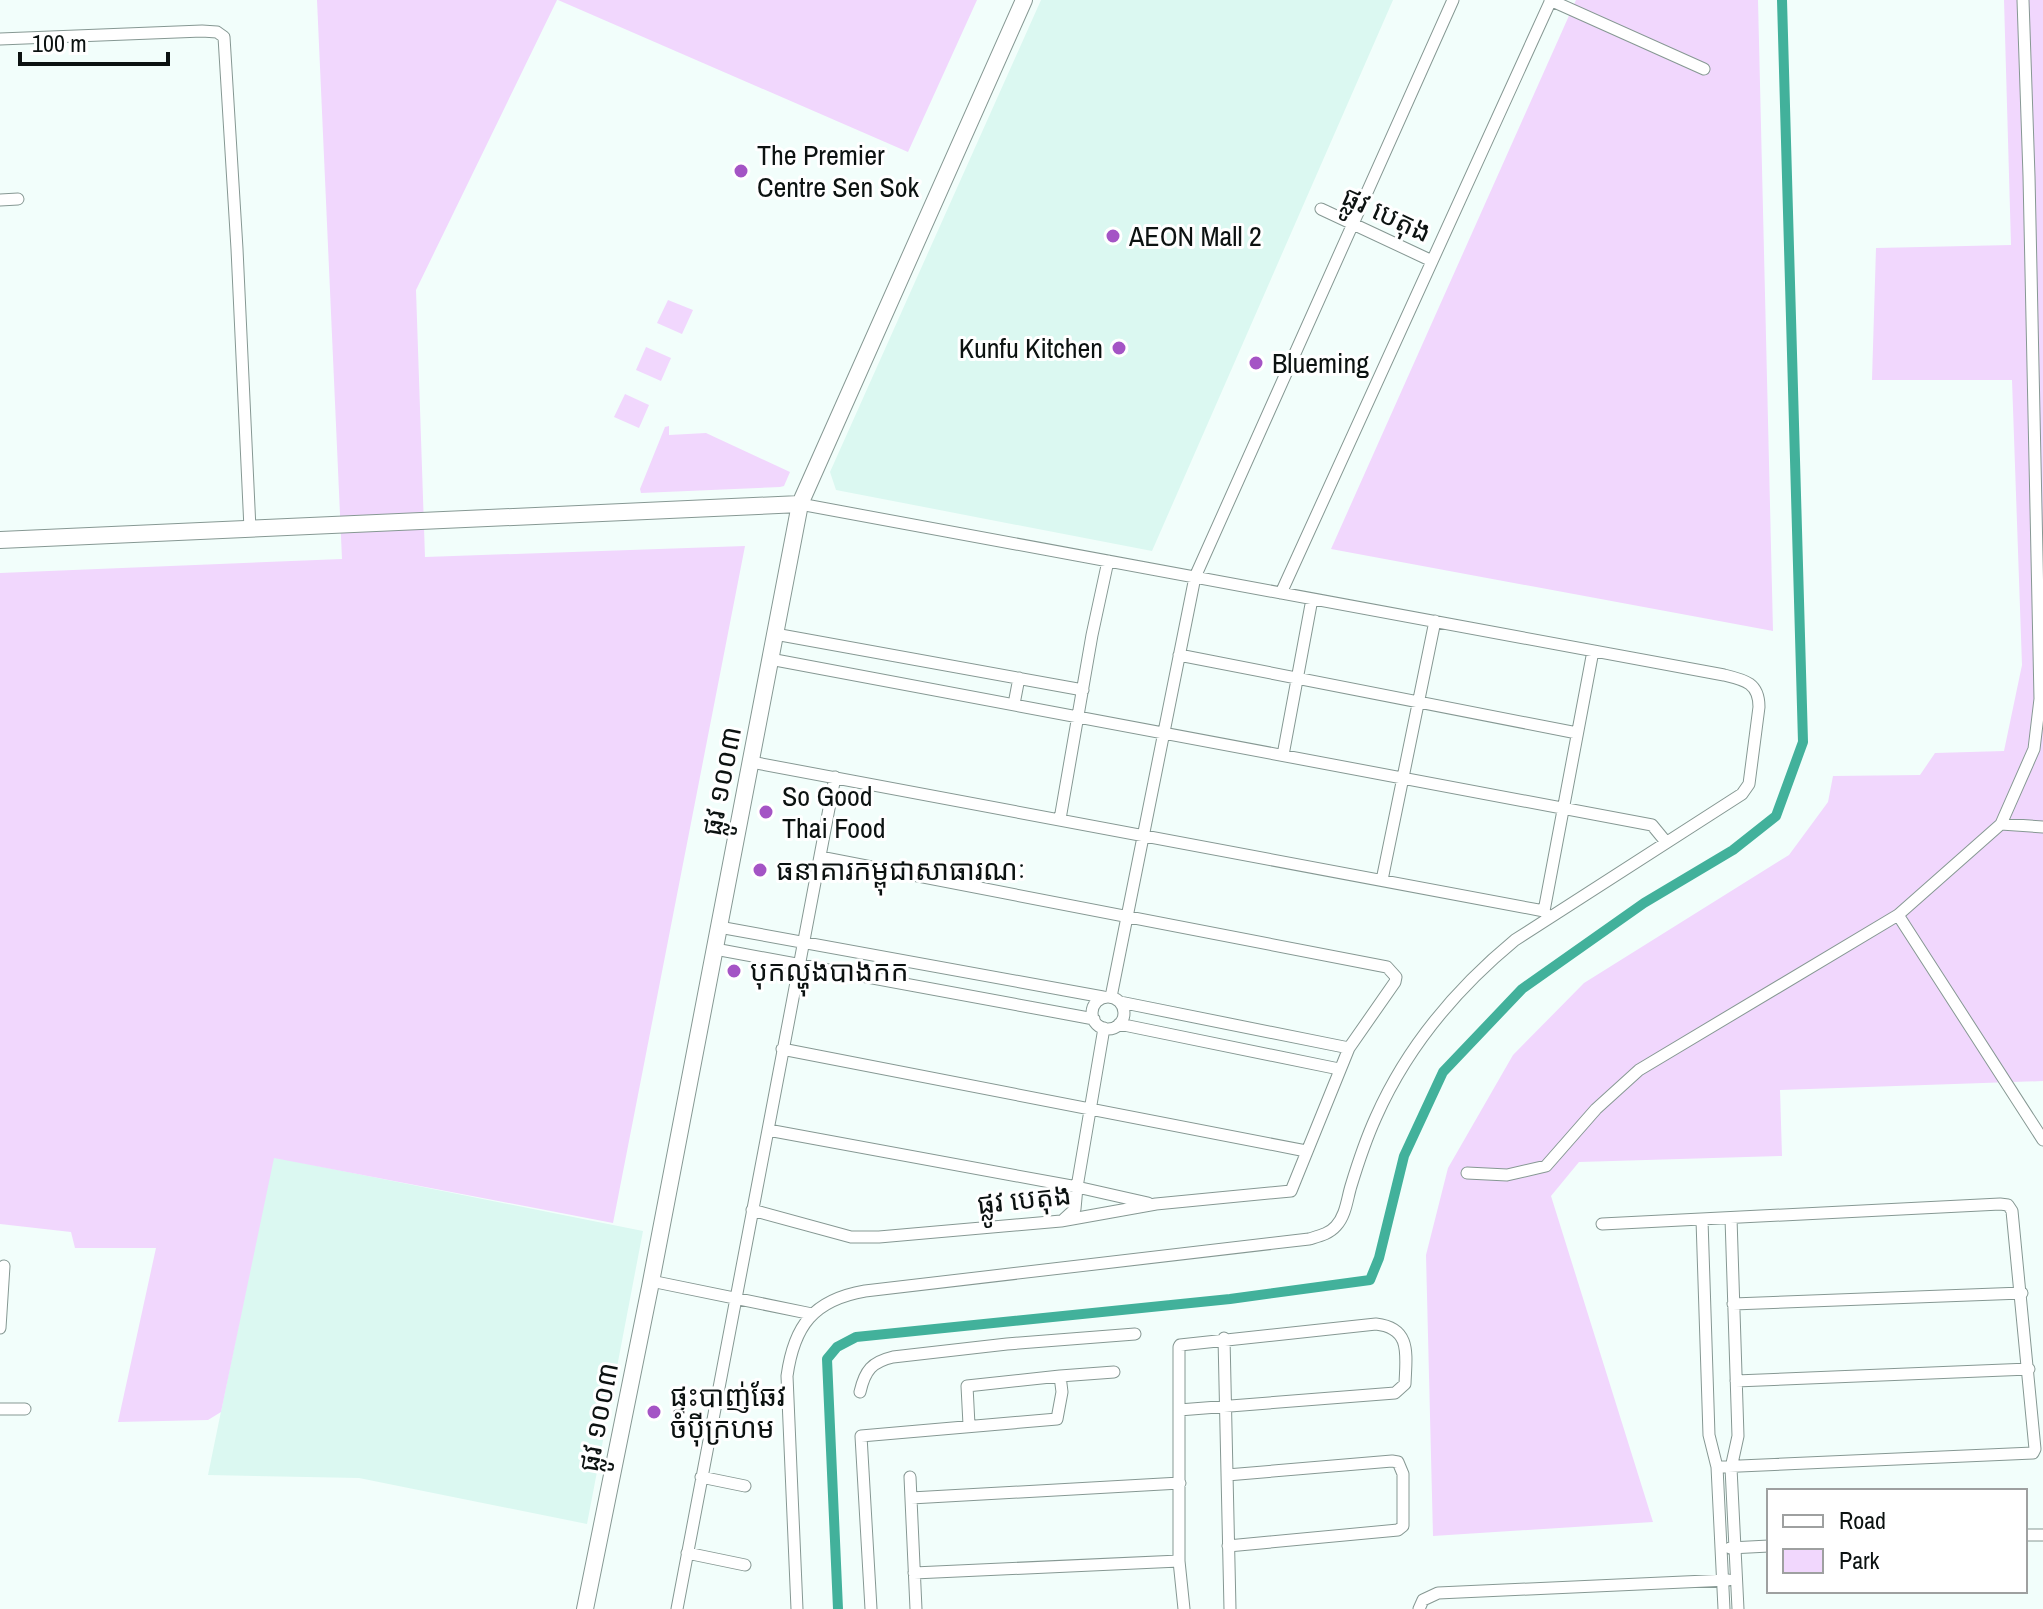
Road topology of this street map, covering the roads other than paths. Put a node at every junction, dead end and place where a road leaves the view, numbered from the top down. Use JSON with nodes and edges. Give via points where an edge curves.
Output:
{"nodes":[{"id":1,"x":1024,"y":0,"type":"edge"},
{"id":2,"x":1453,"y":0,"type":"edge"},
{"id":3,"x":1551,"y":0,"type":"edge"},
{"id":4,"x":2023,"y":0,"type":"edge"},
{"id":5,"x":0,"y":39,"type":"edge"},
{"id":6,"x":1704,"y":69,"type":"dead end"},
{"id":7,"x":2043,"y":171,"type":"edge"},
{"id":8,"x":2029,"y":176,"type":"junction"},
{"id":9,"x":18,"y":199,"type":"dead end"},
{"id":10,"x":0,"y":200,"type":"edge"},
{"id":11,"x":1321,"y":209,"type":"dead end"},
{"id":12,"x":1353,"y":224,"type":"junction"},
{"id":13,"x":1432,"y":261,"type":"junction"},
{"id":14,"x":2038,"y":496,"type":"edge"},
{"id":15,"x":800,"y":504,"type":"junction"},
{"id":16,"x":250,"y":529,"type":"junction"},
{"id":17,"x":0,"y":540,"type":"edge"},
{"id":18,"x":1108,"y":561,"type":"junction"},
{"id":19,"x":1195,"y":577,"type":"junction"},
{"id":20,"x":1281,"y":593,"type":"junction"},
{"id":21,"x":1312,"y":599,"type":"junction"},
{"id":22,"x":1435,"y":621,"type":"junction"},
{"id":23,"x":775,"y":634,"type":"junction"},
{"id":24,"x":1593,"y":651,"type":"junction"},
{"id":25,"x":1179,"y":655,"type":"junction"},
{"id":26,"x":770,"y":659,"type":"junction"},
{"id":27,"x":1019,"y":678,"type":"junction"},
{"id":28,"x":1297,"y":679,"type":"junction"},
{"id":29,"x":1083,"y":690,"type":"junction"},
{"id":30,"x":1419,"y":703,"type":"junction"},
{"id":31,"x":1014,"y":704,"type":"junction"},
{"id":32,"x":1078,"y":717,"type":"junction"},
{"id":33,"x":1164,"y":733,"type":"junction"},
{"id":34,"x":1577,"y":733,"type":"junction"},
{"id":35,"x":1283,"y":755,"type":"junction"},
{"id":36,"x":751,"y":762,"type":"junction"},
{"id":37,"x":835,"y":777,"type":"junction"},
{"id":38,"x":1403,"y":778,"type":"junction"},
{"id":39,"x":1563,"y":808,"type":"junction"},
{"id":40,"x":1060,"y":819,"type":"junction"},
{"id":41,"x":2001,"y":824,"type":"junction"},
{"id":42,"x":2043,"y":827,"type":"edge"},
{"id":43,"x":1143,"y":835,"type":"junction"},
{"id":44,"x":1666,"y":842,"type":"junction"},
{"id":45,"x":820,"y":857,"type":"junction"},
{"id":46,"x":1382,"y":880,"type":"junction"},
{"id":47,"x":1546,"y":914,"type":"junction"},
{"id":48,"x":1898,"y":915,"type":"junction"},
{"id":49,"x":1127,"y":918,"type":"junction"},
{"id":50,"x":719,"y":927,"type":"junction"},
{"id":51,"x":804,"y":943,"type":"junction"},
{"id":52,"x":715,"y":949,"type":"junction"},
{"id":53,"x":800,"y":964,"type":"junction"},
{"id":54,"x":1112,"y":999,"type":"junction"},
{"id":55,"x":1099,"y":1024,"type":"junction"},
{"id":56,"x":1119,"y":1024,"type":"junction"},
{"id":57,"x":1349,"y":1048,"type":"junction"},
{"id":58,"x":782,"y":1049,"type":"junction"},
{"id":59,"x":1339,"y":1069,"type":"junction"},
{"id":60,"x":1091,"y":1107,"type":"junction"},
{"id":61,"x":768,"y":1130,"type":"junction"},
{"id":62,"x":2043,"y":1140,"type":"edge"},
{"id":63,"x":1306,"y":1151,"type":"junction"},
{"id":64,"x":1467,"y":1173,"type":"dead end"},
{"id":65,"x":1077,"y":1187,"type":"junction"},
{"id":66,"x":1156,"y":1204,"type":"junction"},
{"id":67,"x":752,"y":1210,"type":"junction"},
{"id":68,"x":1731,"y":1218,"type":"junction"},
{"id":69,"x":1702,"y":1220,"type":"junction"},
{"id":70,"x":1061,"y":1221,"type":"junction"},
{"id":71,"x":1602,"y":1224,"type":"dead end"},
{"id":72,"x":4,"y":1266,"type":"dead end"},
{"id":73,"x":651,"y":1281,"type":"junction"},
{"id":74,"x":2022,"y":1293,"type":"junction"},
{"id":75,"x":735,"y":1298,"type":"junction"},
{"id":76,"x":1733,"y":1304,"type":"junction"},
{"id":77,"x":812,"y":1314,"type":"junction"},
{"id":78,"x":0,"y":1328,"type":"edge"},
{"id":79,"x":1135,"y":1334,"type":"dead end"},
{"id":80,"x":1224,"y":1338,"type":"junction"},
{"id":81,"x":2029,"y":1369,"type":"junction"},
{"id":82,"x":1114,"y":1372,"type":"dead end"},
{"id":83,"x":1060,"y":1376,"type":"junction"},
{"id":84,"x":1736,"y":1381,"type":"junction"},
{"id":85,"x":860,"y":1392,"type":"dead end"},
{"id":86,"x":1226,"y":1407,"type":"junction"},
{"id":87,"x":0,"y":1409,"type":"edge"},
{"id":88,"x":25,"y":1409,"type":"dead end"},
{"id":89,"x":1179,"y":1410,"type":"junction"},
{"id":90,"x":969,"y":1425,"type":"junction"},
{"id":91,"x":1717,"y":1467,"type":"junction"},
{"id":92,"x":1731,"y":1468,"type":"junction"},
{"id":93,"x":1227,"y":1475,"type":"junction"},
{"id":94,"x":701,"y":1477,"type":"junction"},
{"id":95,"x":910,"y":1477,"type":"dead end"},
{"id":96,"x":1180,"y":1483,"type":"junction"},
{"id":97,"x":745,"y":1486,"type":"dead end"},
{"id":98,"x":911,"y":1498,"type":"junction"},
{"id":99,"x":1228,"y":1546,"type":"junction"},
{"id":100,"x":1767,"y":1546,"type":"edge"},
{"id":101,"x":1735,"y":1547,"type":"junction"},
{"id":102,"x":1721,"y":1548,"type":"junction"},
{"id":103,"x":687,"y":1553,"type":"junction"},
{"id":104,"x":1179,"y":1561,"type":"junction"},
{"id":105,"x":745,"y":1565,"type":"dead end"},
{"id":106,"x":914,"y":1573,"type":"junction"},
{"id":107,"x":1723,"y":1580,"type":"junction"},
{"id":108,"x":1736,"y":1580,"type":"junction"},
{"id":109,"x":585,"y":1609,"type":"edge"},
{"id":110,"x":677,"y":1609,"type":"edge"},
{"id":111,"x":797,"y":1609,"type":"edge"},
{"id":112,"x":871,"y":1609,"type":"edge"},
{"id":113,"x":916,"y":1609,"type":"edge"},
{"id":114,"x":1184,"y":1609,"type":"edge"},
{"id":115,"x":1230,"y":1609,"type":"edge"},
{"id":116,"x":1419,"y":1609,"type":"edge"},
{"id":117,"x":1724,"y":1609,"type":"edge"},
{"id":118,"x":1738,"y":1609,"type":"edge"}],
"edges":[{"from":1,"to":15,"type":"main road","name":"ផ្លូវ ១០០៣"},
{"from":2,"to":12,"type":"street"},
{"from":3,"to":6,"type":"street"},
{"from":3,"to":13,"type":"street"},
{"from":4,"to":8,"type":"street"},
{"from":5,"to":16,"type":"street","via":[[202,31],[224,37]]},
{"from":7,"to":8,"type":"street"},
{"from":8,"to":14,"type":"street"},
{"from":9,"to":10,"type":"street"},
{"from":11,"to":12,"type":"street","name":"ផ្លូវ បេតុង"},
{"from":12,"to":13,"type":"street","name":"ផ្លូវ បេតុង"},
{"from":12,"to":19,"type":"street"},
{"from":13,"to":20,"type":"street"},
{"from":14,"to":41,"type":"street","via":[[2040,699],[2034,749]]},
{"from":15,"to":16,"type":"main road"},
{"from":15,"to":18,"type":"street"},
{"from":15,"to":23,"type":"main road","name":"ផ្លូវ ១០០៣"},
{"from":16,"to":17,"type":"main road"},
{"from":18,"to":19,"type":"street"},
{"from":18,"to":29,"type":"street"},
{"from":19,"to":20,"type":"street"},
{"from":19,"to":25,"type":"street"},
{"from":20,"to":21,"type":"street"},
{"from":21,"to":22,"type":"street"},
{"from":21,"to":28,"type":"street"},
{"from":22,"to":24,"type":"street"},
{"from":22,"to":30,"type":"street"},
{"from":23,"to":26,"type":"main road","name":"ផ្លូវ ១០០៣"},
{"from":23,"to":27,"type":"street"},
{"from":24,"to":34,"type":"street"},
{"from":24,"to":44,"type":"street","via":[[1747,681],[1759,695],[1749,784],[1742,794]]},
{"from":25,"to":28,"type":"street"},
{"from":25,"to":33,"type":"street"},
{"from":26,"to":31,"type":"street"},
{"from":26,"to":36,"type":"main road","name":"ផ្លូវ ១០០៣"},
{"from":27,"to":29,"type":"street"},
{"from":27,"to":31,"type":"street"},
{"from":28,"to":30,"type":"street"},
{"from":28,"to":35,"type":"street"},
{"from":29,"to":32,"type":"street"},
{"from":30,"to":34,"type":"street"},
{"from":30,"to":38,"type":"street"},
{"from":31,"to":32,"type":"street"},
{"from":32,"to":33,"type":"street"},
{"from":32,"to":40,"type":"street"},
{"from":33,"to":35,"type":"street"},
{"from":33,"to":43,"type":"street"},
{"from":34,"to":39,"type":"street"},
{"from":35,"to":38,"type":"street"},
{"from":36,"to":37,"type":"street"},
{"from":36,"to":50,"type":"main road","name":"ផ្លូវ ១០០៣"},
{"from":37,"to":40,"type":"street"},
{"from":37,"to":45,"type":"street"},
{"from":38,"to":39,"type":"street"},
{"from":38,"to":46,"type":"street"},
{"from":39,"to":44,"type":"street","via":[[1652,825]]},
{"from":39,"to":47,"type":"street"},
{"from":40,"to":43,"type":"street"},
{"from":41,"to":42,"type":"street"},
{"from":41,"to":48,"type":"street"},
{"from":43,"to":46,"type":"street"},
{"from":43,"to":49,"type":"street"},
{"from":44,"to":47,"type":"street"},
{"from":45,"to":49,"type":"street"},
{"from":45,"to":51,"type":"street"},
{"from":46,"to":47,"type":"street"},
{"from":47,"to":77,"type":"street","via":[[1484,966],[1416,1046],[1376,1117],[1344,1213],[1325,1234],[865,1291],[832,1299]]},
{"from":48,"to":62,"type":"street"},
{"from":48,"to":64,"type":"street","via":[[1639,1070],[1546,1166],[1507,1175]]},
{"from":49,"to":54,"type":"street"},
{"from":49,"to":57,"type":"street","via":[[1387,967],[1396,977],[1393,988]]},
{"from":50,"to":51,"type":"street"},
{"from":50,"to":52,"type":"main road","name":"ផ្លូវ ១០០៣"},
{"from":51,"to":53,"type":"street"},
{"from":51,"to":54,"type":"street"},
{"from":52,"to":53,"type":"street"},
{"from":52,"to":73,"type":"main road","name":"ផ្លូវ ១០០៣"},
{"from":53,"to":55,"type":"street"},
{"from":53,"to":58,"type":"street"},
{"from":54,"to":55,"type":"street","via":[[1093,1006]]},
{"from":54,"to":56,"type":"street","via":[[1124,1011]]},
{"from":54,"to":57,"type":"street"},
{"from":55,"to":56,"type":"street"},
{"from":55,"to":60,"type":"street"},
{"from":56,"to":59,"type":"street"},
{"from":57,"to":59,"type":"street"},
{"from":58,"to":60,"type":"street"},
{"from":58,"to":61,"type":"street"},
{"from":59,"to":63,"type":"street"},
{"from":60,"to":63,"type":"street"},
{"from":60,"to":65,"type":"street"},
{"from":61,"to":65,"type":"street"},
{"from":61,"to":67,"type":"street"},
{"from":63,"to":66,"type":"street","name":"ផ្លូវ បេតុង","via":[[1291,1191]]},
{"from":65,"to":66,"type":"street"},
{"from":65,"to":70,"type":"street","via":[[1075,1209]]},
{"from":66,"to":70,"type":"street","name":"ផ្លូវ បេតុង"},
{"from":67,"to":70,"type":"street","name":"ផ្លូវ បេតុង","via":[[851,1237]]},
{"from":67,"to":75,"type":"street"},
{"from":68,"to":69,"type":"street"},
{"from":68,"to":74,"type":"street","via":[[2004,1204],[2012,1211]]},
{"from":68,"to":76,"type":"street"},
{"from":69,"to":71,"type":"street"},
{"from":69,"to":91,"type":"street","via":[[1709,1435]]},
{"from":72,"to":78,"type":"street"},
{"from":73,"to":75,"type":"street"},
{"from":73,"to":109,"type":"main road","name":"ផ្លូវ ១០០៣"},
{"from":74,"to":76,"type":"street"},
{"from":74,"to":81,"type":"street"},
{"from":75,"to":77,"type":"street"},
{"from":75,"to":94,"type":"street"},
{"from":76,"to":84,"type":"street"},
{"from":77,"to":111,"type":"street","via":[[793,1345],[787,1376]]},
{"from":79,"to":85,"type":"street","via":[[893,1357],[864,1372]]},
{"from":80,"to":86,"type":"street"},
{"from":80,"to":86,"type":"street","via":[[1383,1325],[1401,1334],[1405,1363],[1405,1384],[1395,1393]]},
{"from":80,"to":89,"type":"street","via":[[1180,1345]]},
{"from":81,"to":84,"type":"street"},
{"from":81,"to":92,"type":"street","via":[[2033,1453]]},
{"from":82,"to":83,"type":"street"},
{"from":83,"to":90,"type":"street","via":[[1057,1419]]},
{"from":83,"to":90,"type":"street","via":[[967,1386]]},
{"from":84,"to":92,"type":"street","via":[[1738,1436]]},
{"from":86,"to":89,"type":"street"},
{"from":86,"to":93,"type":"street"},
{"from":87,"to":88,"type":"street"},
{"from":89,"to":96,"type":"street"},
{"from":90,"to":112,"type":"street","via":[[861,1436]]},
{"from":91,"to":92,"type":"street"},
{"from":91,"to":102,"type":"street"},
{"from":92,"to":101,"type":"street"},
{"from":93,"to":99,"type":"street"},
{"from":93,"to":99,"type":"street","via":[[1392,1461],[1403,1474],[1403,1526],[1398,1530]]},
{"from":94,"to":97,"type":"street"},
{"from":94,"to":103,"type":"street"},
{"from":95,"to":98,"type":"street"},
{"from":96,"to":98,"type":"street"},
{"from":96,"to":104,"type":"street"},
{"from":98,"to":106,"type":"street"},
{"from":99,"to":115,"type":"street"},
{"from":100,"to":101,"type":"street"},
{"from":101,"to":102,"type":"street"},
{"from":101,"to":108,"type":"street"},
{"from":102,"to":107,"type":"street"},
{"from":103,"to":105,"type":"street"},
{"from":103,"to":110,"type":"street"},
{"from":104,"to":106,"type":"street"},
{"from":104,"to":114,"type":"street"},
{"from":106,"to":113,"type":"street"},
{"from":107,"to":108,"type":"street"},
{"from":107,"to":116,"type":"street","via":[[1438,1593],[1423,1600]]},
{"from":107,"to":117,"type":"street"},
{"from":108,"to":118,"type":"street"}]}
